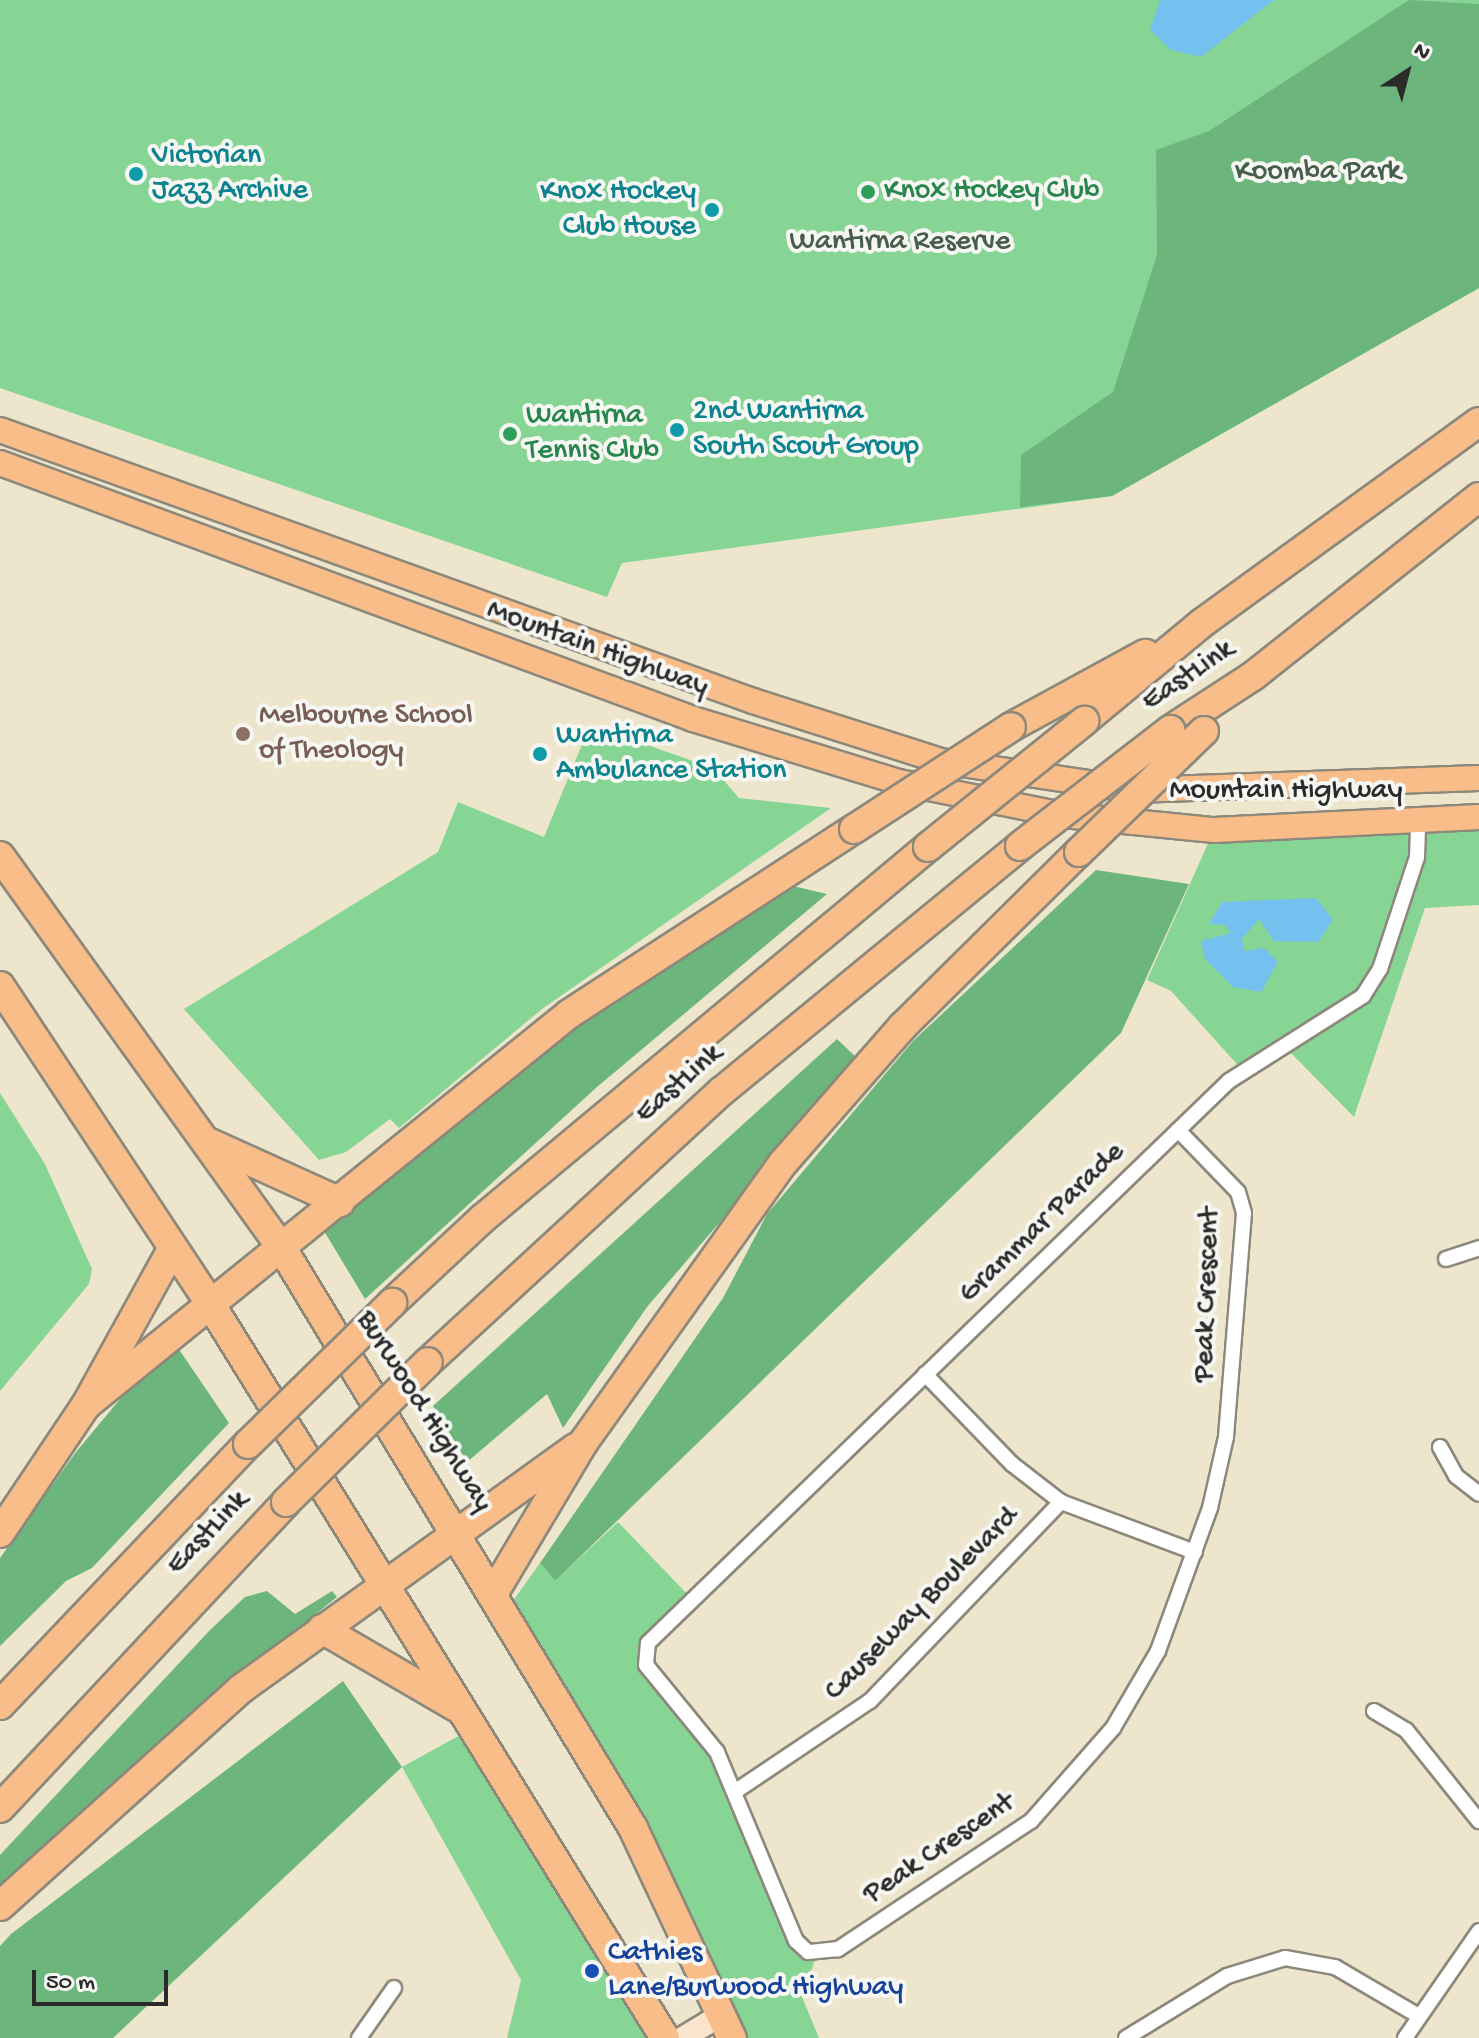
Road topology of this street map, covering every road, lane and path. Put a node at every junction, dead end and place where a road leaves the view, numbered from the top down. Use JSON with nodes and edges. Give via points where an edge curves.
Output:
{"nodes":[{"id":1,"x":1479,"y":422,"type":"edge"},
{"id":2,"x":0,"y":430,"type":"edge"},
{"id":3,"x":0,"y":463,"type":"edge"},
{"id":4,"x":160,"y":486,"type":"junction"},
{"id":5,"x":1479,"y":497,"type":"edge"},
{"id":6,"x":147,"y":519,"type":"junction"},
{"id":7,"x":1202,"y":623,"type":"junction"},
{"id":8,"x":1253,"y":676,"type":"junction"},
{"id":9,"x":1479,"y":778,"type":"edge"},
{"id":10,"x":1431,"y":783,"type":"junction"},
{"id":11,"x":1479,"y":817,"type":"edge"},
{"id":12,"x":1418,"y":823,"type":"junction"},
{"id":13,"x":0,"y":856,"type":"edge"},
{"id":14,"x":0,"y":986,"type":"edge"},
{"id":15,"x":1178,"y":1130,"type":"junction"},
{"id":16,"x":209,"y":1143,"type":"junction"},
{"id":17,"x":340,"y":1202,"type":"junction"},
{"id":18,"x":1479,"y":1248,"type":"edge"},
{"id":19,"x":172,"y":1249,"type":"junction"},
{"id":20,"x":283,"y":1250,"type":"junction"},
{"id":21,"x":1446,"y":1259,"type":"dead end"},
{"id":22,"x":211,"y":1305,"type":"junction"},
{"id":23,"x":925,"y":1374,"type":"junction"},
{"id":24,"x":86,"y":1405,"type":"junction"},
{"id":25,"x":583,"y":1443,"type":"junction"},
{"id":26,"x":1440,"y":1447,"type":"dead end"},
{"id":27,"x":1479,"y":1494,"type":"edge"},
{"id":28,"x":1061,"y":1502,"type":"junction"},
{"id":29,"x":456,"y":1530,"type":"junction"},
{"id":30,"x":0,"y":1533,"type":"edge"},
{"id":31,"x":1195,"y":1552,"type":"junction"},
{"id":32,"x":383,"y":1584,"type":"junction"},
{"id":33,"x":493,"y":1594,"type":"junction"},
{"id":34,"x":322,"y":1629,"type":"junction"},
{"id":35,"x":648,"y":1643,"type":"joint"},
{"id":36,"x":0,"y":1705,"type":"edge"},
{"id":37,"x":462,"y":1710,"type":"junction"},
{"id":38,"x":1374,"y":1711,"type":"dead end"},
{"id":39,"x":736,"y":1791,"type":"junction"},
{"id":40,"x":0,"y":1808,"type":"edge"},
{"id":41,"x":1479,"y":1821,"type":"edge"},
{"id":42,"x":0,"y":1906,"type":"edge"},
{"id":43,"x":1479,"y":1931,"type":"edge"},
{"id":44,"x":394,"y":1988,"type":"dead end"},
{"id":45,"x":1417,"y":2015,"type":"junction"},
{"id":46,"x":720,"y":2030,"type":"edge"},
{"id":47,"x":359,"y":2038,"type":"edge"},
{"id":48,"x":665,"y":2038,"type":"edge"},
{"id":49,"x":683,"y":2038,"type":"edge"},
{"id":50,"x":1126,"y":2038,"type":"edge"},
{"id":51,"x":1405,"y":2038,"type":"edge"}],
"edges":[{"from":1,"to":7,"type":"highway","name":"EastLink"},
{"from":2,"to":4,"type":"main road","name":"Mountain Highway"},
{"from":3,"to":6,"type":"main road","name":"Mountain Highway"},
{"from":4,"to":6,"type":"main road"},
{"from":4,"to":10,"type":"main road","name":"Mountain Highway","via":[[753,701],[941,761],[1135,790]]},
{"from":5,"to":8,"type":"highway","name":"EastLink"},
{"from":6,"to":12,"type":"main road","name":"Mountain Highway","via":[[693,719],[913,785],[1063,815],[1214,830]]},
{"from":7,"to":17,"type":"highway","bridge":true,"via":[[1011,727],[569,1014]]},
{"from":7,"to":36,"type":"highway","name":"EastLink","bridge":true,"via":[[482,1219],[248,1444]]},
{"from":8,"to":25,"type":"highway","bridge":true,"via":[[1204,731],[903,1026],[783,1163]]},
{"from":8,"to":40,"type":"highway","name":"EastLink","bridge":true,"via":[[1170,730],[1020,846],[722,1091],[428,1362],[286,1502]]},
{"from":9,"to":10,"type":"main road","name":"Mountain Highway"},
{"from":10,"to":12,"type":"main road"},
{"from":11,"to":12,"type":"main road","name":"Mountain Highway"},
{"from":12,"to":15,"type":"street","name":"Grammar Parade","via":[[1417,857],[1374,981],[1345,1010],[1229,1081]]},
{"from":13,"to":16,"type":"highway","name":"Burwood Highway"},
{"from":14,"to":19,"type":"highway"},
{"from":15,"to":23,"type":"street","name":"Grammar Parade"},
{"from":15,"to":31,"type":"street","name":"Peak Crescent","via":[[1243,1205],[1231,1406]]},
{"from":16,"to":17,"type":"highway"},
{"from":16,"to":20,"type":"highway","name":"Burwood Highway"},
{"from":17,"to":20,"type":"highway"},
{"from":18,"to":21,"type":"street"},
{"from":19,"to":22,"type":"highway"},
{"from":19,"to":24,"type":"highway"},
{"from":20,"to":22,"type":"highway"},
{"from":20,"to":29,"type":"highway","name":"Burwood Highway"},
{"from":22,"to":24,"type":"highway"},
{"from":22,"to":32,"type":"highway"},
{"from":23,"to":28,"type":"street","via":[[1012,1464]]},
{"from":23,"to":35,"type":"street","name":"Grammar Parade"},
{"from":24,"to":30,"type":"highway"},
{"from":25,"to":29,"type":"highway"},
{"from":25,"to":33,"type":"highway"},
{"from":26,"to":27,"type":"street","via":[[1456,1476]]},
{"from":28,"to":31,"type":"street"},
{"from":28,"to":39,"type":"street","name":"Causeway Boulevard","via":[[870,1701]]},
{"from":29,"to":32,"type":"highway"},
{"from":29,"to":33,"type":"highway","name":"Burwood Highway"},
{"from":31,"to":39,"type":"street","name":"Peak Crescent","via":[[1137,1691],[1073,1779],[996,1849],[838,1949],[813,1954],[796,1941]]},
{"from":32,"to":34,"type":"highway"},
{"from":32,"to":37,"type":"highway"},
{"from":33,"to":46,"type":"highway","name":"Burwood Highway","via":[[633,1828]]},
{"from":34,"to":37,"type":"highway"},
{"from":34,"to":42,"type":"highway","via":[[162,1757]]},
{"from":35,"to":39,"type":"street","name":"Peak Crescent","via":[[650,1672],[712,1745]]},
{"from":37,"to":48,"type":"highway"},
{"from":38,"to":41,"type":"street","via":[[1406,1730]]},
{"from":43,"to":45,"type":"street"},
{"from":44,"to":47,"type":"street"},
{"from":45,"to":50,"type":"street","via":[[1335,1967],[1271,1959],[1227,1976]]},
{"from":45,"to":51,"type":"street"},
{"from":46,"to":49,"type":"street"}]}
